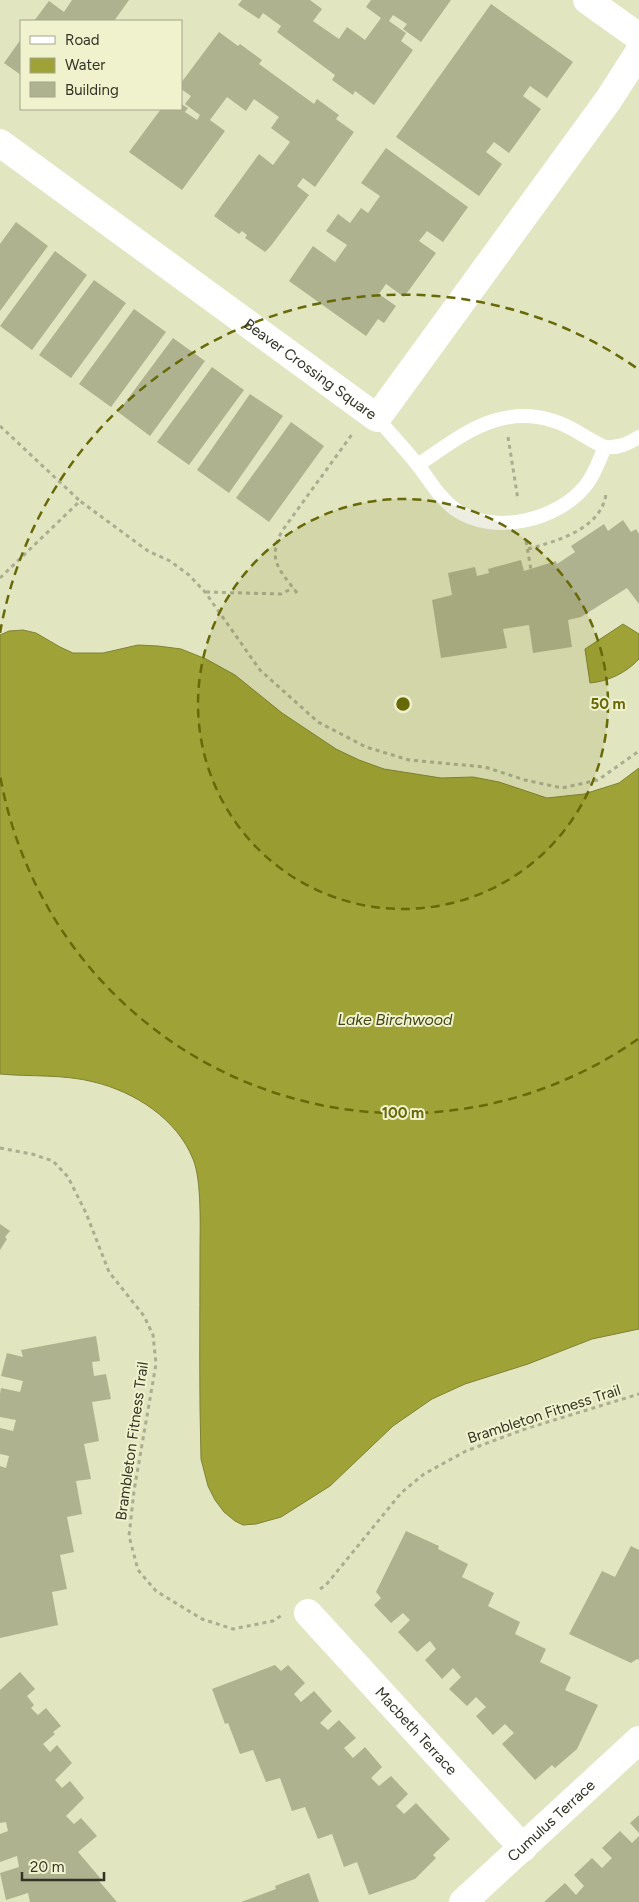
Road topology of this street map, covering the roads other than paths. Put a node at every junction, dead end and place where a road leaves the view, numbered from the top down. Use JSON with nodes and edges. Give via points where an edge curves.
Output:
{"nodes":[{"id":1,"x":587,"y":0,"type":"edge"},
{"id":2,"x":639,"y":37,"type":"edge"},
{"id":3,"x":639,"y":52,"type":"edge"},
{"id":4,"x":0,"y":143,"type":"edge"},
{"id":5,"x":367,"y":422,"type":"junction"},
{"id":6,"x":639,"y":437,"type":"edge"},
{"id":7,"x":605,"y":447,"type":"junction"},
{"id":8,"x":418,"y":466,"type":"junction"},
{"id":9,"x":304,"y":1605,"type":"road end"},
{"id":10,"x":639,"y":1740,"type":"edge"},
{"id":11,"x":523,"y":1848,"type":"junction"},
{"id":12,"x":463,"y":1902,"type":"edge"}],
"edges":[{"from":1,"to":2,"type":"street"},
{"from":3,"to":5,"type":"street","name":"Beaver Crossing Square","via":[[609,99]]},
{"from":4,"to":5,"type":"street","name":"Beaver Crossing Square"},
{"from":5,"to":8,"type":"lane"},
{"from":6,"to":7,"type":"lane","via":[[626,445]]},
{"from":7,"to":8,"type":"lane","via":[[554,420],[509,416],[477,427]]},
{"from":7,"to":8,"type":"lane","via":[[586,485],[575,496],[545,515],[517,522],[473,518],[456,510],[443,499]]},
{"from":9,"to":11,"type":"street","name":"Macbeth Terrace"},
{"from":10,"to":11,"type":"street","name":"Cumulus Terrace"},
{"from":11,"to":12,"type":"street","name":"Cumulus Terrace"}]}
